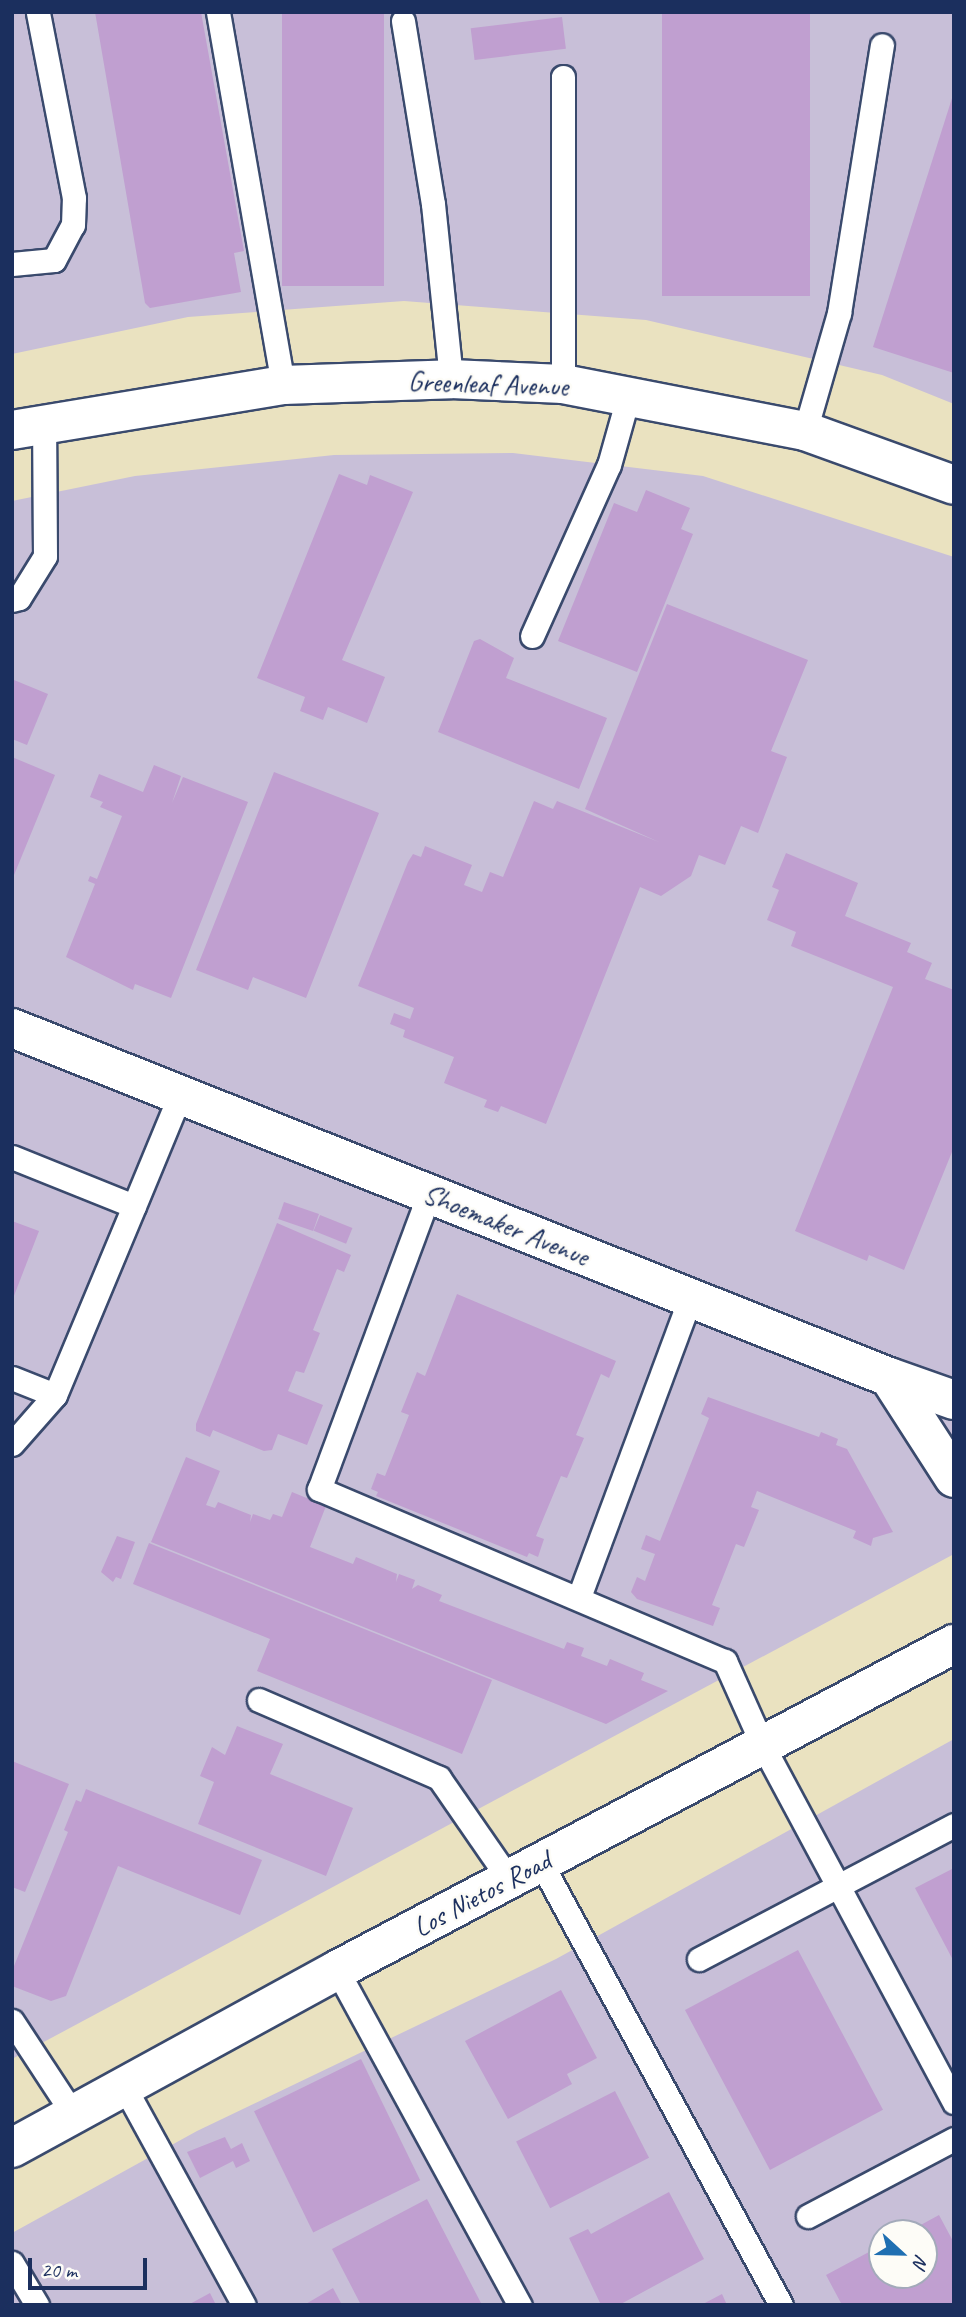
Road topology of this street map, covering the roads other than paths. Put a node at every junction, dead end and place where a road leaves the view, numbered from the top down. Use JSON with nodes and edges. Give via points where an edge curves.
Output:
{"nodes":[{"id":1,"x":38,"y":12,"type":"edge"},
{"id":2,"x":219,"y":12,"type":"edge"},
{"id":3,"x":403,"y":21,"type":"dead end"},
{"id":4,"x":883,"y":45,"type":"dead end"},
{"id":5,"x":563,"y":77,"type":"dead end"},
{"id":6,"x":12,"y":264,"type":"edge"},
{"id":7,"x":451,"y":379,"type":"junction"},
{"id":8,"x":563,"y":384,"type":"junction"},
{"id":9,"x":283,"y":385,"type":"junction"},
{"id":10,"x":629,"y":394,"type":"junction"},
{"id":11,"x":28,"y":428,"type":"edge"},
{"id":12,"x":805,"y":431,"type":"junction"},
{"id":13,"x":954,"y":485,"type":"edge"},
{"id":14,"x":12,"y":600,"type":"edge"},
{"id":15,"x":533,"y":635,"type":"dead end"},
{"id":16,"x":12,"y":1028,"type":"edge"},
{"id":17,"x":180,"y":1094,"type":"junction"},
{"id":18,"x":12,"y":1157,"type":"edge"},
{"id":19,"x":429,"y":1194,"type":"junction"},
{"id":20,"x":134,"y":1206,"type":"junction"},
{"id":21,"x":691,"y":1298,"type":"junction"},
{"id":22,"x":889,"y":1377,"type":"junction"},
{"id":23,"x":12,"y":1378,"type":"edge"},
{"id":24,"x":55,"y":1395,"type":"junction"},
{"id":25,"x":954,"y":1400,"type":"edge"},
{"id":26,"x":12,"y":1444,"type":"edge"},
{"id":27,"x":954,"y":1478,"type":"edge"},
{"id":28,"x":579,"y":1597,"type":"junction"},
{"id":29,"x":954,"y":1644,"type":"edge"},
{"id":30,"x":259,"y":1700,"type":"dead end"},
{"id":31,"x":763,"y":1746,"type":"junction"},
{"id":32,"x":954,"y":1825,"type":"edge"},
{"id":33,"x":525,"y":1871,"type":"junction"},
{"id":34,"x":839,"y":1885,"type":"junction"},
{"id":35,"x":699,"y":1959,"type":"dead end"},
{"id":36,"x":338,"y":1970,"type":"junction"},
{"id":37,"x":12,"y":2021,"type":"edge"},
{"id":38,"x":125,"y":2088,"type":"junction"},
{"id":39,"x":954,"y":2102,"type":"edge"},
{"id":40,"x":73,"y":2114,"type":"junction"},
{"id":41,"x":954,"y":2139,"type":"edge"},
{"id":42,"x":12,"y":2148,"type":"edge"},
{"id":43,"x":808,"y":2216,"type":"dead end"},
{"id":44,"x":12,"y":2263,"type":"edge"},
{"id":45,"x":37,"y":2305,"type":"edge"},
{"id":46,"x":244,"y":2305,"type":"edge"},
{"id":47,"x":520,"y":2305,"type":"edge"},
{"id":48,"x":780,"y":2305,"type":"edge"}],
"edges":[{"from":1,"to":6,"type":"lane","via":[[74,198],[73,225],[54,260]]},
{"from":2,"to":9,"type":"lane"},
{"from":3,"to":7,"type":"lane","via":[[433,204]]},
{"from":4,"to":12,"type":"lane","via":[[839,313]]},
{"from":5,"to":8,"type":"lane"},
{"from":7,"to":8,"type":"main road","name":"Greenleaf Avenue"},
{"from":7,"to":9,"type":"main road","name":"Greenleaf Avenue"},
{"from":8,"to":10,"type":"main road","name":"Greenleaf Avenue"},
{"from":9,"to":11,"type":"main road","name":"Greenleaf Avenue"},
{"from":10,"to":12,"type":"main road","name":"Greenleaf Avenue"},
{"from":10,"to":15,"type":"lane","via":[[609,465]]},
{"from":11,"to":14,"type":"lane","via":[[45,556],[19,598]]},
{"from":12,"to":13,"type":"main road","name":"Greenleaf Avenue"},
{"from":16,"to":17,"type":"main road","name":"Shoemaker Avenue"},
{"from":17,"to":19,"type":"main road","name":"Shoemaker Avenue"},
{"from":17,"to":20,"type":"lane"},
{"from":18,"to":20,"type":"lane"},
{"from":19,"to":21,"type":"main road","name":"Shoemaker Avenue"},
{"from":19,"to":28,"type":"lane","via":[[319,1489]]},
{"from":20,"to":24,"type":"lane"},
{"from":21,"to":22,"type":"main road","name":"Shoemaker Avenue"},
{"from":21,"to":28,"type":"lane"},
{"from":22,"to":25,"type":"main road","name":"Shoemaker Avenue"},
{"from":22,"to":27,"type":"main road"},
{"from":23,"to":24,"type":"lane"},
{"from":24,"to":26,"type":"lane"},
{"from":28,"to":31,"type":"lane","via":[[725,1661]]},
{"from":29,"to":31,"type":"main road","name":"Los Nietos Road"},
{"from":30,"to":33,"type":"lane","via":[[439,1778]]},
{"from":31,"to":33,"type":"main road","name":"Los Nietos Road"},
{"from":31,"to":34,"type":"lane"},
{"from":32,"to":34,"type":"lane"},
{"from":33,"to":36,"type":"main road","name":"Los Nietos Road"},
{"from":33,"to":48,"type":"lane"},
{"from":34,"to":35,"type":"lane"},
{"from":34,"to":39,"type":"lane"},
{"from":36,"to":38,"type":"main road","name":"Los Nietos Road"},
{"from":36,"to":47,"type":"lane"},
{"from":37,"to":40,"type":"lane"},
{"from":38,"to":40,"type":"main road","name":"Los Nietos Road"},
{"from":38,"to":46,"type":"lane"},
{"from":40,"to":42,"type":"main road","name":"Los Nietos Road"},
{"from":41,"to":43,"type":"lane"},
{"from":44,"to":45,"type":"lane"}]}
